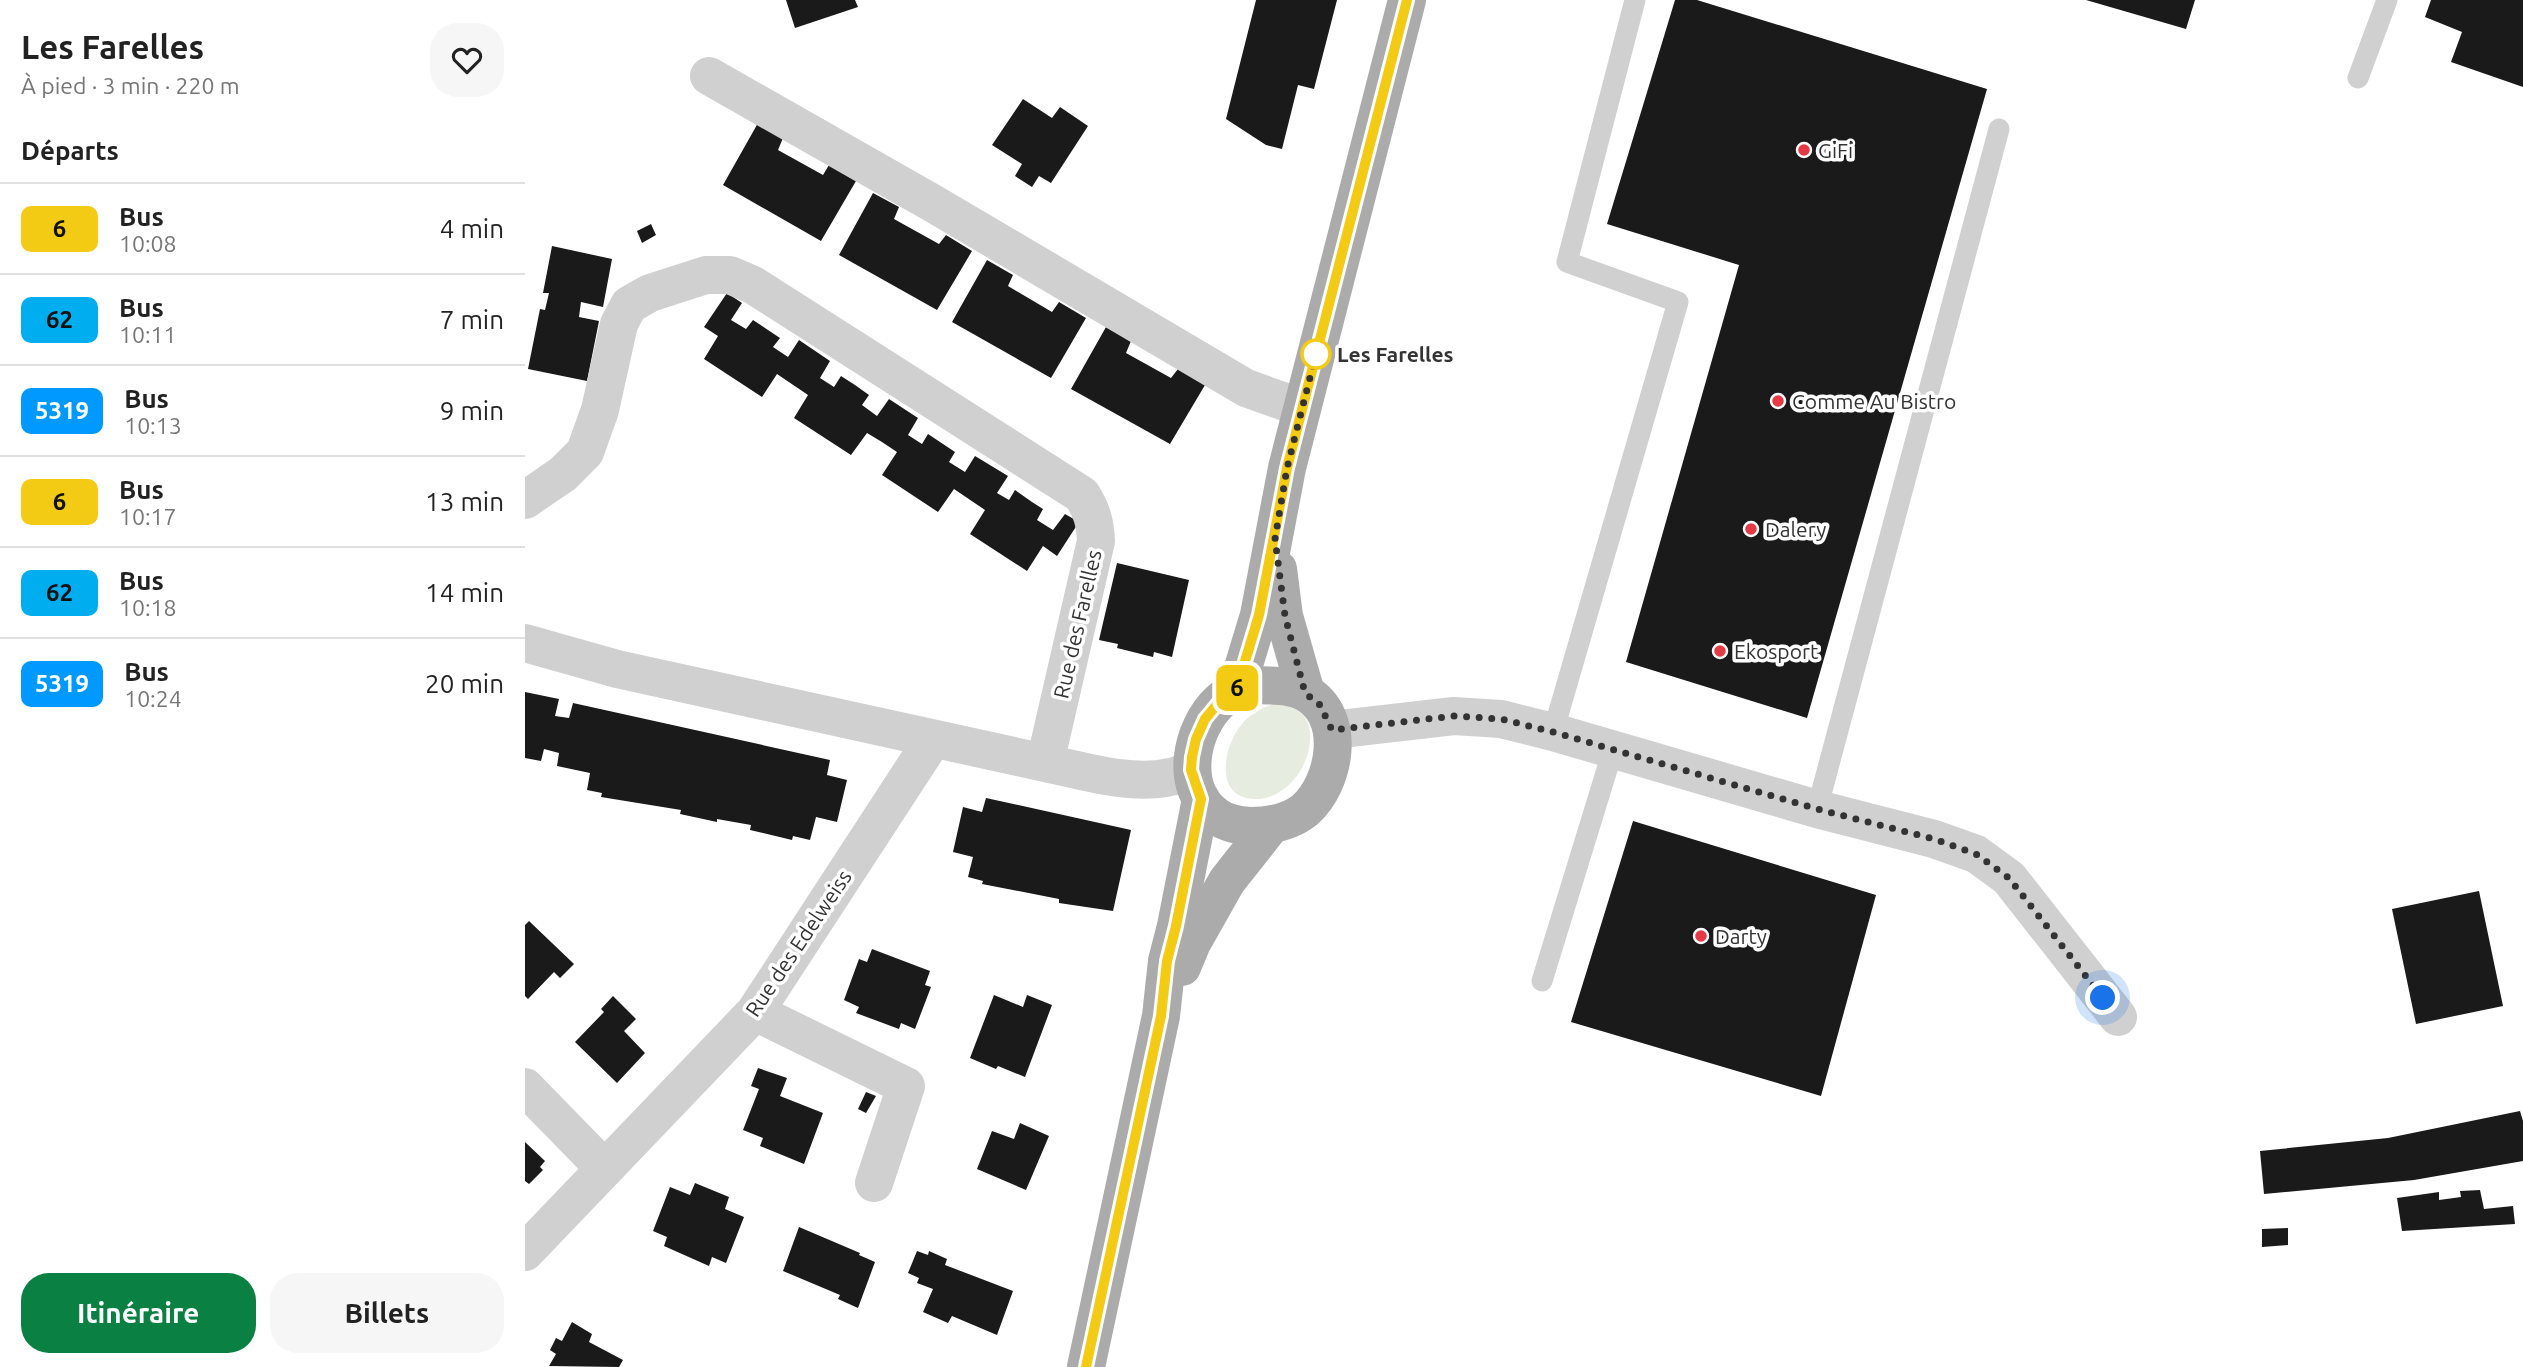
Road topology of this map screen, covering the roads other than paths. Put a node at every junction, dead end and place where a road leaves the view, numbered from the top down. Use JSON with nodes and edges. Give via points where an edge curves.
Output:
{"nodes":[{"id":1,"x":1407,"y":0,"type":"edge"},
{"id":2,"x":1635,"y":0,"type":"edge"},
{"id":3,"x":2387,"y":0,"type":"edge"},
{"id":4,"x":709,"y":76,"type":"dead end"},
{"id":5,"x":2358,"y":78,"type":"dead end"},
{"id":6,"x":1999,"y":129,"type":"dead end"},
{"id":7,"x":1302,"y":408,"type":"junction"},
{"id":8,"x":525,"y":500,"type":"edge"},
{"id":9,"x":1275,"y":539,"type":"junction"},
{"id":10,"x":525,"y":643,"type":"edge"},
{"id":11,"x":1236,"y":691,"type":"junction"},
{"id":12,"x":1305,"y":693,"type":"junction"},
{"id":13,"x":1332,"y":730,"type":"junction"},
{"id":14,"x":1553,"y":732,"type":"junction"},
{"id":15,"x":933,"y":739,"type":"junction"},
{"id":16,"x":1613,"y":750,"type":"junction"},
{"id":17,"x":1045,"y":763,"type":"junction"},
{"id":18,"x":1196,"y":784,"type":"junction"},
{"id":19,"x":1817,"y":809,"type":"junction"},
{"id":20,"x":1272,"y":824,"type":"junction"},
{"id":21,"x":1542,"y":981,"type":"dead end"},
{"id":22,"x":755,"y":1012,"type":"junction"},
{"id":23,"x":1161,"y":1016,"type":"junction"},
{"id":24,"x":2119,"y":1017,"type":"dead end"},
{"id":25,"x":525,"y":1087,"type":"edge"},
{"id":26,"x":605,"y":1168,"type":"junction"},
{"id":27,"x":874,"y":1183,"type":"dead end"},
{"id":28,"x":525,"y":1252,"type":"edge"},
{"id":29,"x":1086,"y":1367,"type":"edge"}],
"edges":[{"from":1,"to":7,"type":"main road"},
{"from":2,"to":14,"type":"lane","via":[[1567,262],[1678,302]]},
{"from":3,"to":5,"type":"lane"},
{"from":4,"to":7,"type":"street","via":[[1246,388]]},
{"from":6,"to":19,"type":"lane"},
{"from":7,"to":9,"type":"main road"},
{"from":8,"to":17,"type":"street","name":"Rue des Farelles","via":[[585,452],[600,410],[619,324],[629,305],[650,293],[706,275],[730,275],[753,285],[1082,495],[1089,506],[1096,541]]},
{"from":9,"to":11,"type":"main road"},
{"from":9,"to":12,"type":"main road","via":[[1285,616]]},
{"from":10,"to":15,"type":"street","via":[[617,669]]},
{"from":11,"to":12,"type":"main road","via":[[1259,685]]},
{"from":11,"to":18,"type":"main road","via":[[1220,701],[1196,739]]},
{"from":12,"to":13,"type":"main road","via":[[1320,705]]},
{"from":13,"to":14,"type":"street","via":[[1454,716],[1501,719]]},
{"from":13,"to":20,"type":"main road","via":[[1329,768],[1315,799],[1304,811]]},
{"from":14,"to":16,"type":"street"},
{"from":15,"to":17,"type":"street"},
{"from":15,"to":22,"type":"street","name":"Rue des Edelweiss"},
{"from":16,"to":19,"type":"street"},
{"from":16,"to":21,"type":"lane"},
{"from":17,"to":18,"type":"street","via":[[1105,775],[1170,777]]},
{"from":18,"to":20,"type":"main road","via":[[1211,812],[1223,821]]},
{"from":18,"to":23,"type":"main road"},
{"from":19,"to":24,"type":"street","via":[[1976,854],[2009,878]]},
{"from":20,"to":23,"type":"main road","via":[[1227,881],[1192,943]]},
{"from":22,"to":26,"type":"street","name":"Rue des Edelweiss"},
{"from":22,"to":27,"type":"street","via":[[906,1086]]},
{"from":23,"to":29,"type":"main road"},
{"from":25,"to":26,"type":"street"},
{"from":26,"to":28,"type":"street","name":"Rue des Edelweiss"}]}
